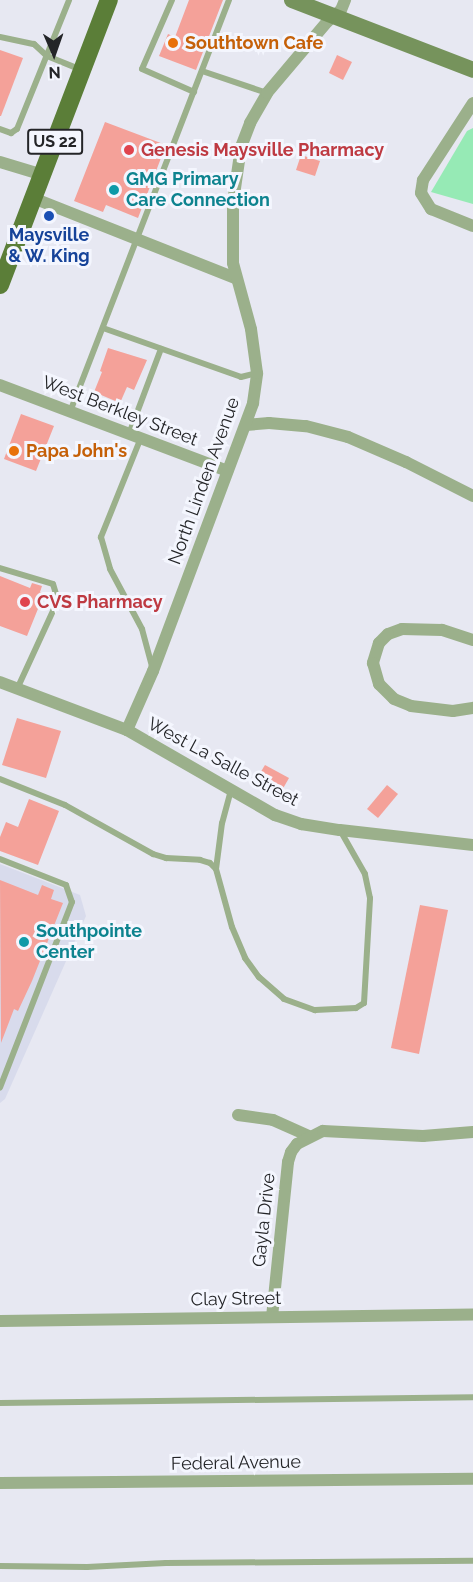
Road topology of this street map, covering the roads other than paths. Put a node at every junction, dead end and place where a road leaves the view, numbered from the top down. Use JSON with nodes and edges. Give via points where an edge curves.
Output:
{"nodes":[{"id":1,"x":69,"y":0,"type":"edge"},
{"id":2,"x":110,"y":0,"type":"edge"},
{"id":3,"x":172,"y":0,"type":"edge"},
{"id":4,"x":229,"y":0,"type":"edge"},
{"id":5,"x":292,"y":0,"type":"edge"},
{"id":6,"x":345,"y":0,"type":"edge"},
{"id":7,"x":334,"y":16,"type":"junction"},
{"id":8,"x":0,"y":37,"type":"edge"},
{"id":9,"x":47,"y":56,"type":"junction"},
{"id":10,"x":82,"y":70,"type":"junction"},
{"id":11,"x":473,"y":70,"type":"edge"},
{"id":12,"x":202,"y":71,"type":"junction"},
{"id":13,"x":194,"y":92,"type":"junction"},
{"id":14,"x":267,"y":93,"type":"junction"},
{"id":15,"x":473,"y":103,"type":"edge"},
{"id":16,"x":0,"y":129,"type":"edge"},
{"id":17,"x":0,"y":162,"type":"edge"},
{"id":18,"x":43,"y":175,"type":"junction"},
{"id":19,"x":33,"y":198,"type":"junction"},
{"id":20,"x":473,"y":226,"type":"edge"},
{"id":21,"x":137,"y":239,"type":"junction"},
{"id":22,"x":235,"y":278,"type":"junction"},
{"id":23,"x":0,"y":285,"type":"edge"},
{"id":24,"x":103,"y":328,"type":"junction"},
{"id":25,"x":161,"y":349,"type":"junction"},
{"id":26,"x":257,"y":373,"type":"junction"},
{"id":27,"x":0,"y":385,"type":"edge"},
{"id":28,"x":70,"y":412,"type":"junction"},
{"id":29,"x":246,"y":425,"type":"junction"},
{"id":30,"x":134,"y":437,"type":"junction"},
{"id":31,"x":227,"y":471,"type":"junction"},
{"id":32,"x":473,"y":496,"type":"edge"},
{"id":33,"x":0,"y":568,"type":"edge"},
{"id":34,"x":473,"y":640,"type":"edge"},
{"id":35,"x":153,"y":671,"type":"junction"},
{"id":36,"x":0,"y":682,"type":"edge"},
{"id":37,"x":17,"y":688,"type":"junction"},
{"id":38,"x":473,"y":708,"type":"edge"},
{"id":39,"x":127,"y":730,"type":"junction"},
{"id":40,"x":0,"y":778,"type":"edge"},
{"id":41,"x":231,"y":790,"type":"junction"},
{"id":42,"x":340,"y":830,"type":"junction"},
{"id":43,"x":473,"y":845,"type":"edge"},
{"id":44,"x":0,"y":859,"type":"edge"},
{"id":45,"x":216,"y":869,"type":"junction"},
{"id":46,"x":0,"y":1088,"type":"edge"},
{"id":47,"x":238,"y":1115,"type":"dead end"},
{"id":48,"x":473,"y":1132,"type":"edge"},
{"id":49,"x":309,"y":1136,"type":"junction"},
{"id":50,"x":473,"y":1314,"type":"edge"},
{"id":51,"x":272,"y":1317,"type":"junction"},
{"id":52,"x":0,"y":1321,"type":"edge"},
{"id":53,"x":473,"y":1397,"type":"edge"},
{"id":54,"x":0,"y":1403,"type":"edge"},
{"id":55,"x":473,"y":1479,"type":"edge"},
{"id":56,"x":0,"y":1483,"type":"edge"},
{"id":57,"x":473,"y":1561,"type":"edge"},
{"id":58,"x":0,"y":1566,"type":"edge"}],
"edges":[{"from":1,"to":9,"type":"lane"},
{"from":2,"to":10,"type":"main road","number":"US 22"},
{"from":3,"to":13,"type":"lane","via":[[142,69]]},
{"from":4,"to":12,"type":"lane"},
{"from":5,"to":7,"type":"street"},
{"from":6,"to":7,"type":"street","name":"North Linden Avenue"},
{"from":7,"to":11,"type":"street"},
{"from":7,"to":14,"type":"street","name":"North Linden Avenue"},
{"from":8,"to":9,"type":"lane","via":[[34,44]]},
{"from":9,"to":10,"type":"lane"},
{"from":9,"to":16,"type":"lane","via":[[17,129],[11,133]]},
{"from":10,"to":18,"type":"main road","number":"US 22"},
{"from":12,"to":13,"type":"lane"},
{"from":12,"to":14,"type":"lane"},
{"from":13,"to":21,"type":"lane"},
{"from":14,"to":22,"type":"street","name":"North Linden Avenue","via":[[250,123],[238,163],[232,219]]},
{"from":15,"to":20,"type":"street","via":[[423,180],[420,193],[431,209]]},
{"from":17,"to":18,"type":"street"},
{"from":18,"to":19,"type":"main road","number":"US 22"},
{"from":19,"to":21,"type":"street"},
{"from":19,"to":23,"type":"main road","number":"US 22","via":[[10,248]]},
{"from":21,"to":22,"type":"street"},
{"from":21,"to":24,"type":"lane"},
{"from":22,"to":26,"type":"street","name":"North Linden Avenue","via":[[251,329]]},
{"from":24,"to":25,"type":"lane"},
{"from":24,"to":28,"type":"lane"},
{"from":25,"to":26,"type":"lane","via":[[241,377]]},
{"from":25,"to":30,"type":"lane"},
{"from":26,"to":29,"type":"street","name":"North Linden Avenue"},
{"from":27,"to":28,"type":"street","name":"West Berkley Street"},
{"from":28,"to":30,"type":"street","name":"West Berkley Street"},
{"from":29,"to":31,"type":"street","name":"North Linden Avenue"},
{"from":29,"to":32,"type":"street","via":[[306,426],[348,437]]},
{"from":30,"to":31,"type":"street","name":"West Berkley Street"},
{"from":30,"to":35,"type":"lane","via":[[101,537],[110,569],[142,629]]},
{"from":31,"to":35,"type":"street","name":"North Linden Avenue"},
{"from":33,"to":37,"type":"lane","via":[[53,584],[58,600]]},
{"from":34,"to":38,"type":"street","via":[[442,630],[402,629],[388,634],[379,644],[373,663],[379,684],[394,699],[411,706],[453,711]]},
{"from":35,"to":39,"type":"street","name":"North Linden Avenue"},
{"from":36,"to":37,"type":"street","name":"West La Salle Street"},
{"from":37,"to":39,"type":"street","name":"West La Salle Street"},
{"from":39,"to":41,"type":"street","name":"West La Salle Street"},
{"from":40,"to":45,"type":"lane","via":[[65,805],[153,854],[200,860]]},
{"from":41,"to":42,"type":"street","name":"West La Salle Street","via":[[275,815]]},
{"from":41,"to":45,"type":"lane"},
{"from":42,"to":43,"type":"street","name":"West La Salle Street"},
{"from":42,"to":45,"type":"lane","via":[[365,874],[370,898],[364,1003],[356,1008],[315,1010],[284,999],[259,977],[244,958]]},
{"from":44,"to":46,"type":"lane","via":[[66,885],[72,902]]},
{"from":47,"to":49,"type":"street","via":[[273,1120]]},
{"from":48,"to":49,"type":"street","via":[[423,1136],[338,1130]]},
{"from":49,"to":51,"type":"street","name":"Gayla Drive","via":[[297,1144],[288,1162]]},
{"from":50,"to":51,"type":"street","name":"Clay Street"},
{"from":51,"to":52,"type":"street","name":"Clay Street"},
{"from":53,"to":54,"type":"lane"},
{"from":55,"to":56,"type":"street","name":"Federal Avenue"},
{"from":57,"to":58,"type":"lane"}]}
